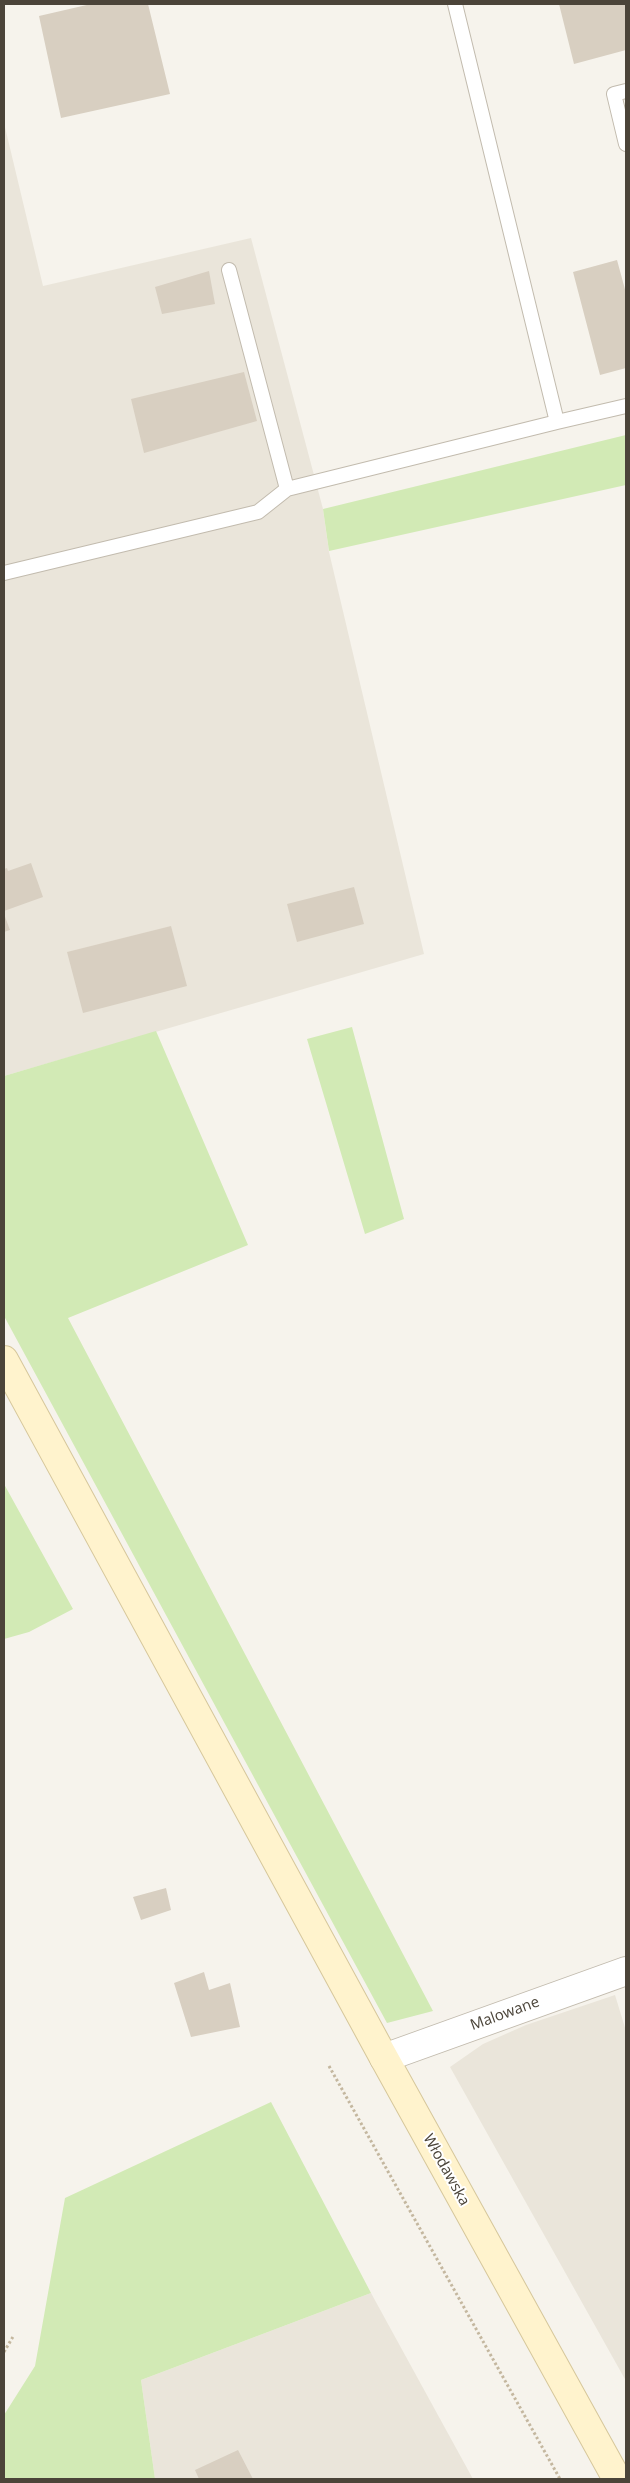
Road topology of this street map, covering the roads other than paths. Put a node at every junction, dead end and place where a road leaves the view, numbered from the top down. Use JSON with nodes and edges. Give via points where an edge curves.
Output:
{"nodes":[{"id":1,"x":455,"y":4,"type":"edge"},
{"id":2,"x":626,"y":91,"type":"edge"},
{"id":3,"x":626,"y":144,"type":"edge"},
{"id":4,"x":229,"y":270,"type":"dead end"},
{"id":5,"x":626,"y":406,"type":"edge"},
{"id":6,"x":557,"y":422,"type":"junction"},
{"id":7,"x":287,"y":489,"type":"junction"},
{"id":8,"x":4,"y":573,"type":"edge"},
{"id":9,"x":4,"y":1360,"type":"edge"},
{"id":10,"x":626,"y":1971,"type":"edge"},
{"id":11,"x":384,"y":2058,"type":"junction"},
{"id":12,"x":617,"y":2479,"type":"edge"}],
"edges":[{"from":1,"to":6,"type":"lane"},
{"from":2,"to":3,"type":"lane","via":[[614,94]]},
{"from":4,"to":7,"type":"lane"},
{"from":5,"to":6,"type":"lane"},
{"from":6,"to":7,"type":"lane"},
{"from":7,"to":8,"type":"lane","via":[[258,512]]},
{"from":9,"to":11,"type":"main road","name":"Włodawska"},
{"from":10,"to":11,"type":"street","name":"Malowane"},
{"from":11,"to":12,"type":"main road","name":"Włodawska"}]}
